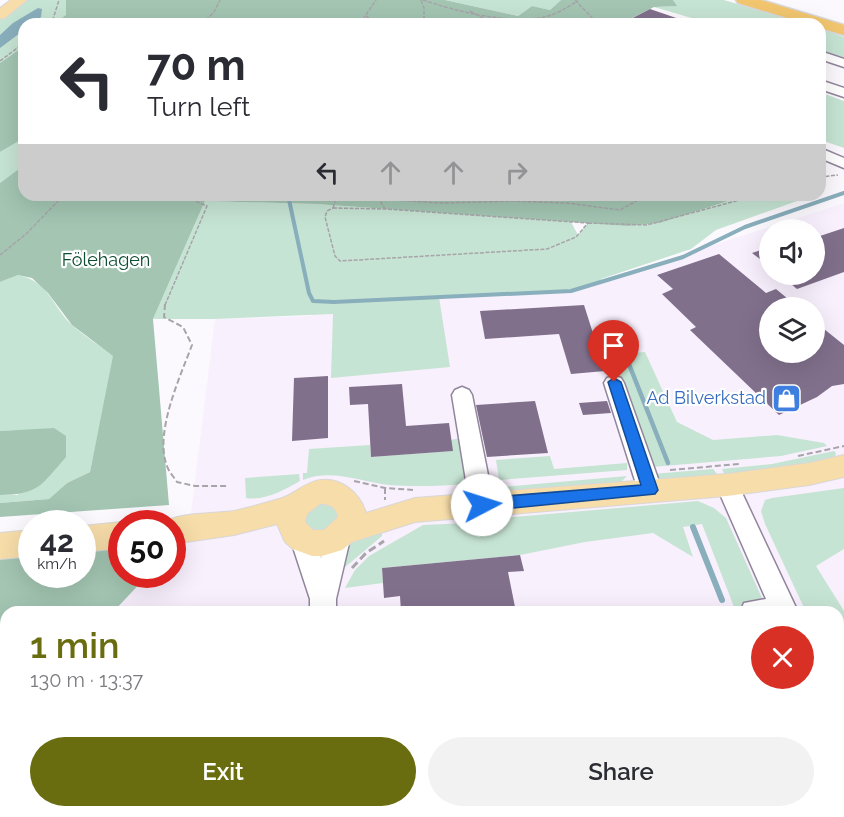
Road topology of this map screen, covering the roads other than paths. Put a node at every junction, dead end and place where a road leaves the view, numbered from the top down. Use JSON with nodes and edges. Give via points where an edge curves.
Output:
{"nodes":[{"id":1,"x":9,"y":0,"type":"edge"},
{"id":2,"x":20,"y":0,"type":"edge"},
{"id":3,"x":744,"y":0,"type":"edge"},
{"id":4,"x":767,"y":0,"type":"edge"},
{"id":5,"x":0,"y":7,"type":"edge"},
{"id":6,"x":0,"y":15,"type":"edge"},
{"id":7,"x":804,"y":18,"type":"edge"},
{"id":8,"x":844,"y":23,"type":"edge"},
{"id":9,"x":826,"y":25,"type":"edge"},
{"id":10,"x":844,"y":30,"type":"edge"},
{"id":11,"x":826,"y":57,"type":"edge"},
{"id":12,"x":844,"y":63,"type":"edge"},
{"id":13,"x":826,"y":86,"type":"edge"},
{"id":14,"x":844,"y":93,"type":"edge"},
{"id":15,"x":826,"y":155,"type":"edge"},
{"id":16,"x":843,"y":164,"type":"edge"},
{"id":17,"x":614,"y":382,"type":"dead end"},
{"id":18,"x":462,"y":395,"type":"dead end"},
{"id":19,"x":844,"y":466,"type":"edge"},
{"id":20,"x":647,"y":481,"type":"junction"},
{"id":21,"x":727,"y":485,"type":"junction"},
{"id":22,"x":345,"y":490,"type":"junction"},
{"id":23,"x":386,"y":505,"type":"junction"},
{"id":24,"x":482,"y":505,"type":"junction"},
{"id":25,"x":296,"y":507,"type":"junction"},
{"id":26,"x":186,"y":523,"type":"edge"},
{"id":27,"x":234,"y":524,"type":"junction"},
{"id":28,"x":342,"y":536,"type":"junction"},
{"id":29,"x":300,"y":538,"type":"junction"},
{"id":30,"x":18,"y":544,"type":"edge"},
{"id":31,"x":0,"y":546,"type":"edge"},
{"id":32,"x":323,"y":605,"type":"edge"},
{"id":33,"x":783,"y":606,"type":"edge"}],
"edges":[{"from":1,"to":5,"type":"main road"},
{"from":2,"to":6,"type":"main road"},
{"from":3,"to":7,"type":"highway"},
{"from":4,"to":8,"type":"highway"},
{"from":9,"to":10,"type":"highway"},
{"from":11,"to":12,"type":"street"},
{"from":13,"to":14,"type":"street"},
{"from":15,"to":16,"type":"street"},
{"from":17,"to":20,"type":"street"},
{"from":18,"to":24,"type":"street"},
{"from":19,"to":21,"type":"main road"},
{"from":20,"to":21,"type":"main road"},
{"from":20,"to":24,"type":"main road"},
{"from":21,"to":33,"type":"street"},
{"from":22,"to":23,"type":"main road"},
{"from":22,"to":25,"type":"main road","via":[[340,496],[321,492]]},
{"from":22,"to":28,"type":"main road","via":[[352,517]]},
{"from":23,"to":24,"type":"main road","via":[[417,500]]},
{"from":23,"to":28,"type":"main road"},
{"from":25,"to":27,"type":"main road"},
{"from":25,"to":29,"type":"main road","via":[[291,522]]},
{"from":26,"to":27,"type":"main road"},
{"from":27,"to":29,"type":"main road"},
{"from":28,"to":29,"type":"main road","via":[[319,544]]},
{"from":28,"to":32,"type":"street"},
{"from":29,"to":32,"type":"street"},
{"from":30,"to":31,"type":"main road"}]}
